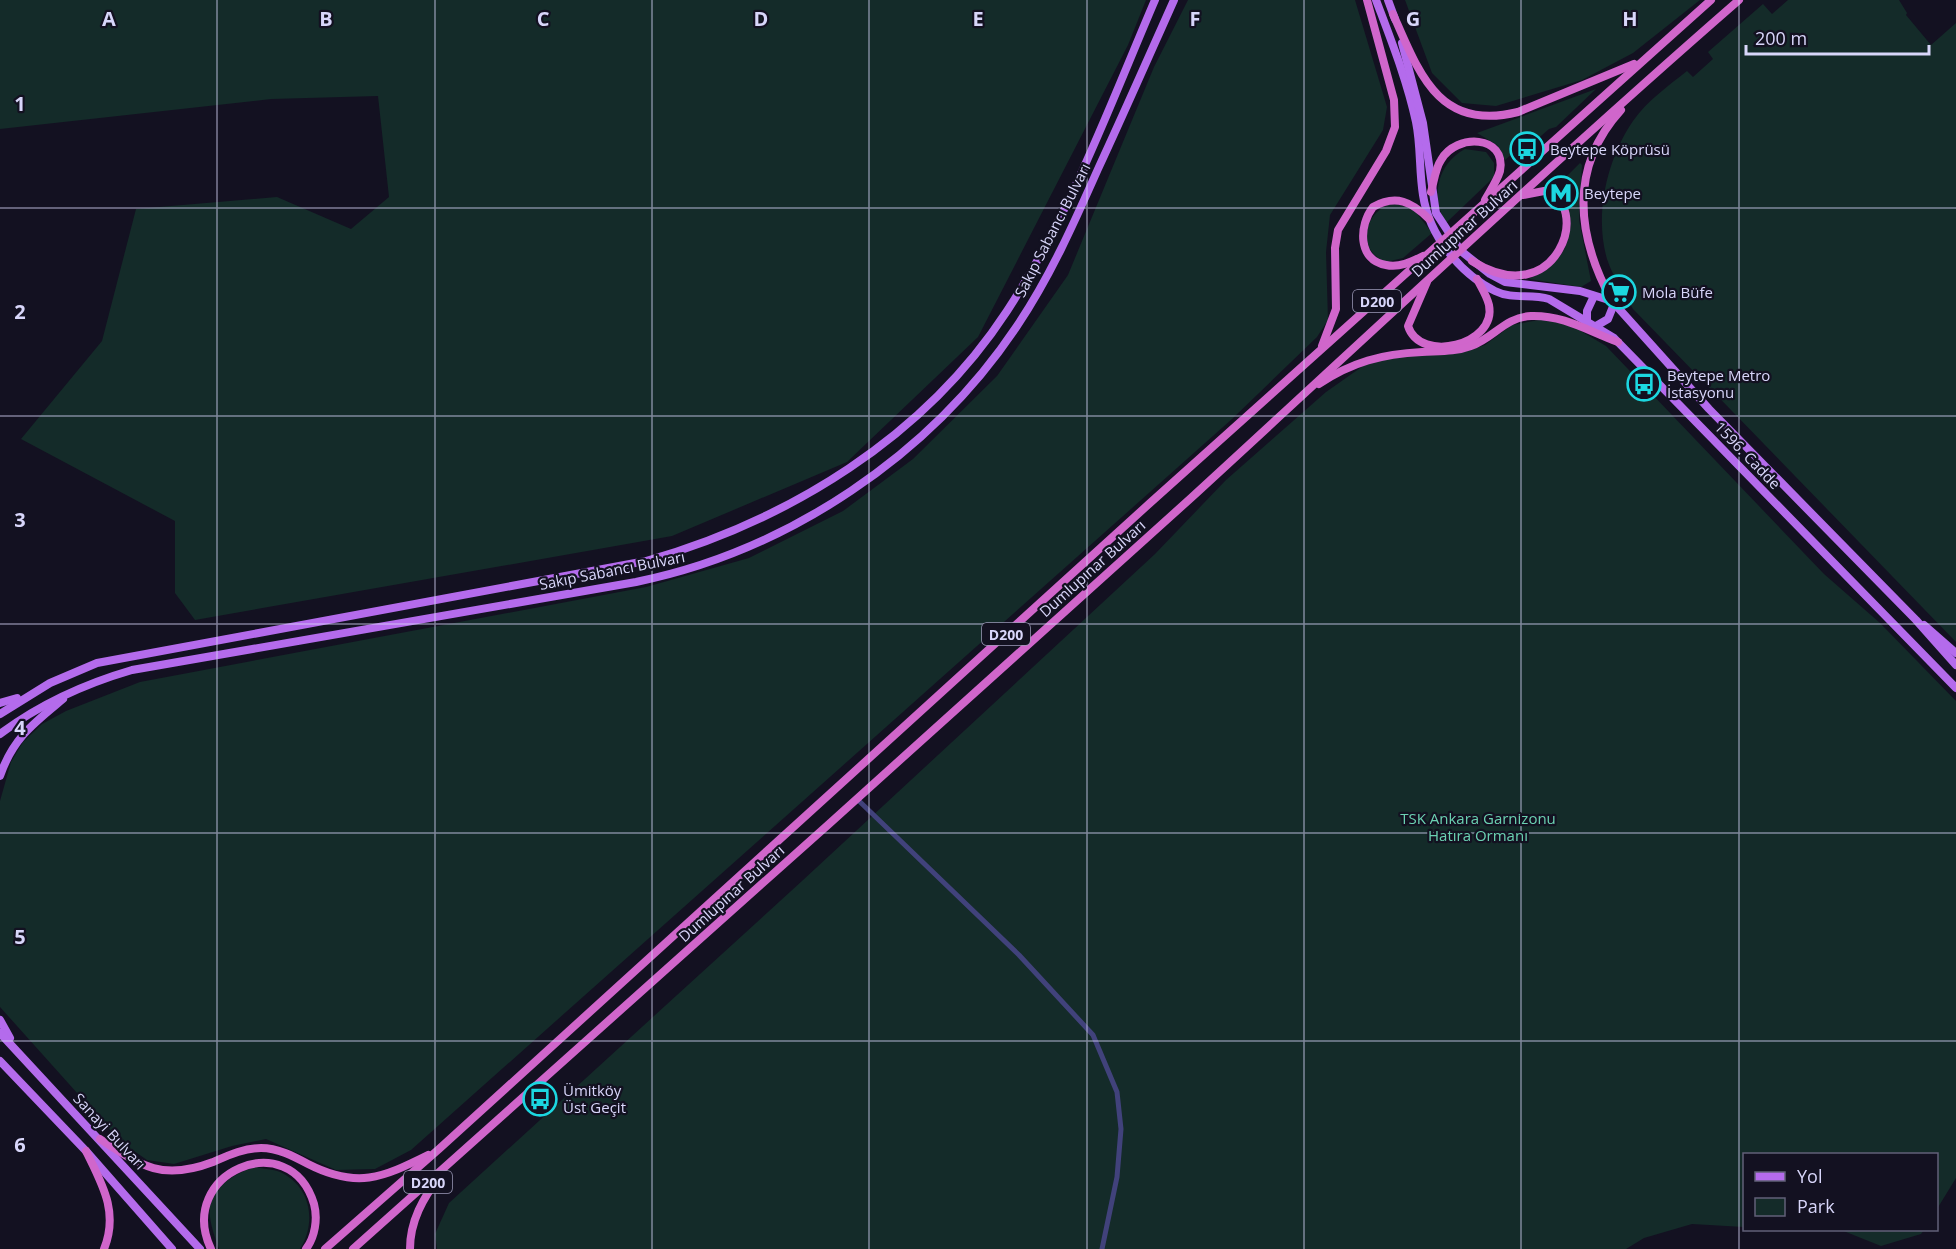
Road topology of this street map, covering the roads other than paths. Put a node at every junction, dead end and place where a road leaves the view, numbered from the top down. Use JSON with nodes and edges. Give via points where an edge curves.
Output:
{"nodes":[{"id":1,"x":1155,"y":0,"type":"edge"},
{"id":2,"x":1174,"y":0,"type":"edge"},
{"id":3,"x":1368,"y":0,"type":"edge"},
{"id":4,"x":1376,"y":0,"type":"edge"},
{"id":5,"x":1388,"y":0,"type":"edge"},
{"id":6,"x":1711,"y":0,"type":"edge"},
{"id":7,"x":1739,"y":0,"type":"edge"},
{"id":8,"x":1393,"y":14,"type":"junction"},
{"id":9,"x":1645,"y":59,"type":"junction"},
{"id":10,"x":1632,"y":93,"type":"junction"},
{"id":11,"x":1431,"y":192,"type":"junction"},
{"id":12,"x":1520,"y":196,"type":"junction"},
{"id":13,"x":1480,"y":209,"type":"junction"},
{"id":14,"x":1429,"y":219,"type":"junction"},
{"id":15,"x":1438,"y":227,"type":"junction"},
{"id":16,"x":1434,"y":250,"type":"junction"},
{"id":17,"x":1472,"y":261,"type":"junction"},
{"id":18,"x":1430,"y":276,"type":"junction"},
{"id":19,"x":1477,"y":279,"type":"junction"},
{"id":20,"x":1594,"y":296,"type":"junction"},
{"id":21,"x":1613,"y":303,"type":"junction"},
{"id":22,"x":1587,"y":320,"type":"junction"},
{"id":23,"x":1596,"y":326,"type":"junction"},
{"id":24,"x":1618,"y":342,"type":"junction"},
{"id":25,"x":1320,"y":352,"type":"junction"},
{"id":26,"x":1298,"y":398,"type":"junction"},
{"id":27,"x":1916,"y":620,"type":"junction"},
{"id":28,"x":1956,"y":653,"type":"edge"},
{"id":29,"x":1956,"y":665,"type":"edge"},
{"id":30,"x":1956,"y":688,"type":"edge"},
{"id":31,"x":76,"y":689,"type":"junction"},
{"id":32,"x":34,"y":691,"type":"junction"},
{"id":33,"x":0,"y":703,"type":"edge"},
{"id":34,"x":0,"y":714,"type":"edge"},
{"id":35,"x":0,"y":734,"type":"edge"},
{"id":36,"x":0,"y":776,"type":"edge"},
{"id":37,"x":857,"y":799,"type":"junction"},
{"id":38,"x":0,"y":1020,"type":"edge"},
{"id":39,"x":0,"y":1033,"type":"edge"},
{"id":40,"x":17,"y":1052,"type":"junction"},
{"id":41,"x":0,"y":1061,"type":"edge"},
{"id":42,"x":100,"y":1139,"type":"junction"},
{"id":43,"x":439,"y":1149,"type":"junction"},
{"id":44,"x":86,"y":1151,"type":"junction"},
{"id":45,"x":452,"y":1160,"type":"junction"},
{"id":46,"x":104,"y":1249,"type":"edge"},
{"id":47,"x":172,"y":1249,"type":"edge"},
{"id":48,"x":200,"y":1249,"type":"edge"},
{"id":49,"x":211,"y":1249,"type":"edge"},
{"id":50,"x":306,"y":1249,"type":"edge"},
{"id":51,"x":325,"y":1249,"type":"edge"},
{"id":52,"x":353,"y":1249,"type":"edge"},
{"id":53,"x":410,"y":1249,"type":"edge"},
{"id":54,"x":1102,"y":1249,"type":"edge"}],
"edges":[{"from":1,"to":32,"type":"main road","name":"Sakıp Sabancı Bulvarı","via":[[1069,199],[1006,312],[969,360],[926,405],[843,475],[741,528],[646,561],[97,663]]},
{"from":2,"to":31,"type":"main road","name":"Sakıp Sabancı Bulvarı","via":[[1074,223],[1017,327],[972,384],[858,488],[753,544],[656,578],[158,664]]},
{"from":3,"to":25,"type":"highway","via":[[1394,100],[1395,127],[1386,151],[1338,230],[1336,309]]},
{"from":4,"to":14,"type":"main road","via":[[1414,113]]},
{"from":5,"to":8,"type":"main road"},
{"from":6,"to":9,"type":"highway","name":"Dumlupınar Bulvarı","number":"D200"},
{"from":7,"to":10,"type":"highway","name":"Dumlupınar Bulvarı","number":"D200"},
{"from":8,"to":9,"type":"highway","via":[[1425,80],[1440,98],[1468,115],[1502,116],[1518,112]]},
{"from":8,"to":11,"type":"main road","via":[[1417,92]]},
{"from":9,"to":13,"type":"highway","name":"Dumlupınar Bulvarı","number":"D200"},
{"from":10,"to":12,"type":"highway","name":"Dumlupınar Bulvarı","number":"D200"},
{"from":10,"to":21,"type":"highway","via":[[1596,142],[1584,191],[1587,241]]},
{"from":11,"to":13,"type":"highway","via":[[1441,159],[1451,148],[1464,141],[1485,142],[1494,150],[1500,169]]},
{"from":11,"to":15,"type":"main road"},
{"from":12,"to":17,"type":"highway","via":[[1544,191],[1562,201],[1565,232],[1561,250],[1535,273],[1517,278],[1489,272]]},
{"from":12,"to":18,"type":"highway","name":"Dumlupınar Bulvarı","number":"D200"},
{"from":13,"to":16,"type":"highway","name":"Dumlupınar Bulvarı","number":"D200"},
{"from":14,"to":15,"type":"main road"},
{"from":14,"to":16,"type":"highway","via":[[1413,204],[1387,201],[1368,214],[1363,222],[1363,238],[1370,255],[1383,265],[1410,262]]},
{"from":15,"to":17,"type":"main road"},
{"from":15,"to":19,"type":"main road","name":"1596. Cadde","via":[[1464,268]]},
{"from":16,"to":25,"type":"highway","name":"Dumlupınar Bulvarı","number":"D200"},
{"from":17,"to":20,"type":"main road","via":[[1505,282]]},
{"from":18,"to":19,"type":"highway","via":[[1408,326],[1413,336],[1429,346],[1459,344],[1481,330],[1489,305]]},
{"from":18,"to":26,"type":"highway","name":"Dumlupınar Bulvarı","number":"D200"},
{"from":19,"to":22,"type":"main road","name":"1596. Cadde","via":[[1506,296],[1549,299]]},
{"from":20,"to":21,"type":"main road"},
{"from":20,"to":22,"type":"main road"},
{"from":21,"to":23,"type":"main road","via":[[1608,320]]},
{"from":21,"to":27,"type":"main road","name":"1596. Cadde","via":[[1709,409]]},
{"from":22,"to":23,"type":"main road","name":"1596. Cadde"},
{"from":23,"to":24,"type":"main road","name":"1596. Cadde"},
{"from":24,"to":26,"type":"highway","via":[[1563,319],[1528,316],[1507,322],[1481,342],[1457,351],[1394,354],[1360,361]]},
{"from":24,"to":30,"type":"main road","name":"1596. Cadde"},
{"from":25,"to":43,"type":"highway","name":"Dumlupınar Bulvarı","number":"D200"},
{"from":26,"to":37,"type":"highway","name":"Dumlupınar Bulvarı","number":"D200"},
{"from":27,"to":28,"type":"main road","name":"1596. Cadde"},
{"from":27,"to":29,"type":"main road","name":"1596. Cadde"},
{"from":31,"to":35,"type":"main road","name":"Sakıp Sabancı Bulvarı","via":[[32,711]]},
{"from":31,"to":36,"type":"main road","via":[[25,731],[13,745]]},
{"from":32,"to":33,"type":"main road"},
{"from":32,"to":34,"type":"main road","name":"Sakıp Sabancı Bulvarı"},
{"from":37,"to":45,"type":"highway","name":"Dumlupınar Bulvarı","number":"D200"},
{"from":37,"to":54,"type":"street","via":[[1019,955],[1093,1035],[1117,1092],[1121,1129],[1117,1177]]},
{"from":38,"to":40,"type":"main road"},
{"from":39,"to":40,"type":"main road","name":"Sanayi Bulvarı"},
{"from":40,"to":42,"type":"main road","name":"Sanayi Bulvarı"},
{"from":41,"to":44,"type":"main road","name":"Sanayi Bulvarı"},
{"from":42,"to":43,"type":"highway","via":[[131,1160],[160,1171],[190,1170],[234,1153],[262,1148],[280,1151],[349,1179],[380,1177]]},
{"from":42,"to":48,"type":"main road","name":"Sanayi Bulvarı"},
{"from":43,"to":51,"type":"highway","name":"Dumlupınar Bulvarı","number":"D200"},
{"from":44,"to":46,"type":"highway","via":[[110,1209],[111,1223]]},
{"from":44,"to":47,"type":"main road","name":"Sanayi Bulvarı"},
{"from":45,"to":52,"type":"highway","name":"Dumlupınar Bulvarı","number":"D200"},
{"from":45,"to":53,"type":"highway","via":[[420,1205]]},
{"from":49,"to":50,"type":"highway","via":[[205,1225],[211,1193],[231,1172],[255,1163],[285,1168],[312,1197],[316,1221]]}]}
